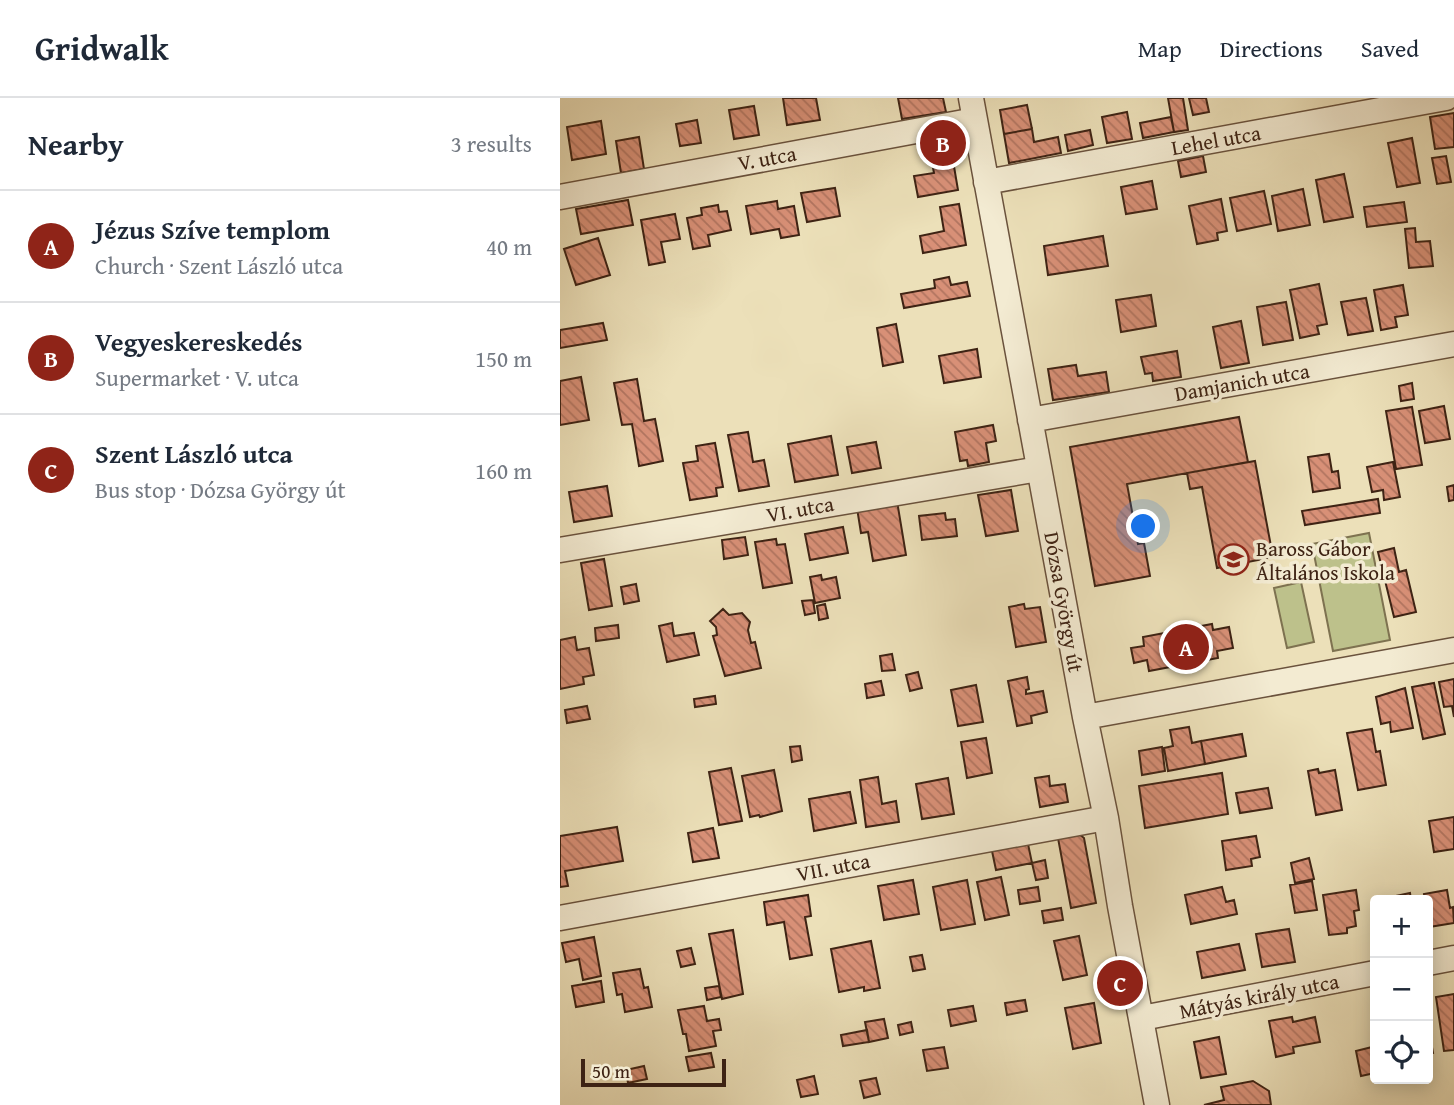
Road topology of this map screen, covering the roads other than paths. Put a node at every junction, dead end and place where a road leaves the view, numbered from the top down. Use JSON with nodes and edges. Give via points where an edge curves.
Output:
{"nodes":[{"id":1,"x":1446,"y":98,"type":"edge"},
{"id":2,"x":973,"y":109,"type":"edge"},
{"id":3,"x":986,"y":183,"type":"junction"},
{"id":4,"x":560,"y":197,"type":"edge"},
{"id":5,"x":1454,"y":344,"type":"edge"},
{"id":6,"x":1030,"y":420,"type":"junction"},
{"id":7,"x":1039,"y":469,"type":"junction"},
{"id":8,"x":560,"y":550,"type":"edge"},
{"id":9,"x":1454,"y":650,"type":"edge"},
{"id":10,"x":1085,"y":717,"type":"junction"},
{"id":11,"x":1106,"y":818,"type":"junction"},
{"id":12,"x":560,"y":918,"type":"edge"},
{"id":13,"x":1454,"y":958,"type":"edge"},
{"id":14,"x":1433,"y":962,"type":"edge"},
{"id":15,"x":1370,"y":974,"type":"edge"},
{"id":16,"x":1142,"y":1018,"type":"junction"},
{"id":17,"x":1157,"y":1105,"type":"edge"}],
"edges":[{"from":1,"to":3,"type":"street","name":"Lehel utca"},
{"from":2,"to":3,"type":"street","name":"Dózsa György út"},
{"from":2,"to":4,"type":"street","name":"V. utca"},
{"from":3,"to":6,"type":"street","name":"Dózsa György út"},
{"from":5,"to":6,"type":"street","name":"Damjanich utca"},
{"from":6,"to":7,"type":"street","name":"Dózsa György út"},
{"from":7,"to":8,"type":"street","name":"VI. utca"},
{"from":7,"to":10,"type":"street","name":"Dózsa György út"},
{"from":9,"to":10,"type":"street"},
{"from":10,"to":11,"type":"street","name":"Dózsa György út"},
{"from":11,"to":12,"type":"street","name":"VII. utca"},
{"from":11,"to":16,"type":"street","name":"Dózsa György út"},
{"from":13,"to":14,"type":"street"},
{"from":15,"to":16,"type":"street","name":"Mátyás király utca"},
{"from":16,"to":17,"type":"street","name":"Dózsa György út"}]}
